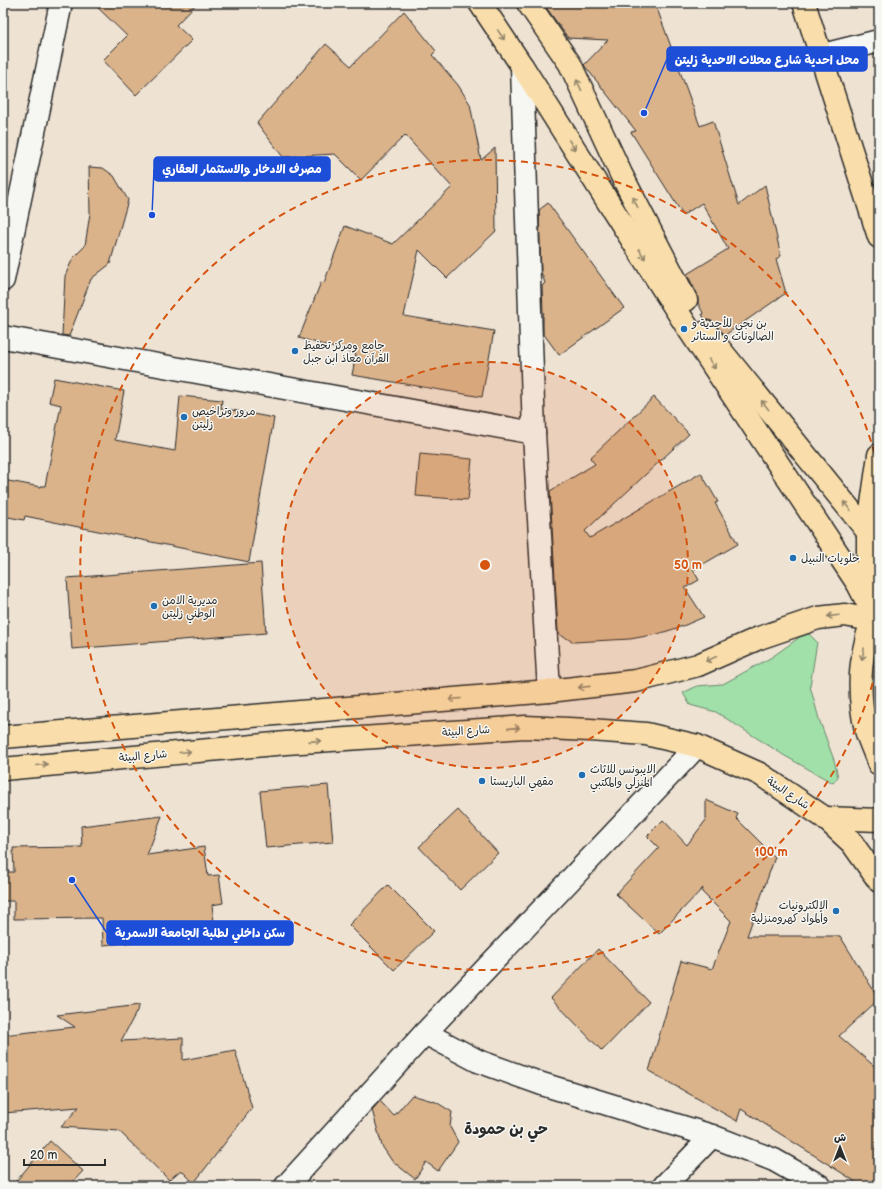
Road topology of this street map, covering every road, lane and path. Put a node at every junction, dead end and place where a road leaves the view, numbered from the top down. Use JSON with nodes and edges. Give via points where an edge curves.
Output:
{"nodes":[{"id":1,"x":61,"y":3,"type":"edge"},
{"id":2,"x":480,"y":3,"type":"edge"},
{"id":3,"x":528,"y":3,"type":"edge"},
{"id":4,"x":804,"y":3,"type":"edge"},
{"id":5,"x":819,"y":3,"type":"edge"},
{"id":6,"x":879,"y":41,"type":"edge"},
{"id":7,"x":831,"y":53,"type":"junction"},
{"id":8,"x":522,"y":66,"type":"junction"},
{"id":9,"x":879,"y":199,"type":"edge"},
{"id":10,"x":879,"y":237,"type":"edge"},
{"id":11,"x":3,"y":280,"type":"edge"},
{"id":12,"x":3,"y":337,"type":"edge"},
{"id":13,"x":534,"y":432,"type":"junction"},
{"id":14,"x":879,"y":455,"type":"edge"},
{"id":15,"x":874,"y":540,"type":"edge"},
{"id":16,"x":876,"y":611,"type":"edge"},
{"id":17,"x":549,"y":691,"type":"junction"},
{"id":18,"x":3,"y":737,"type":"edge"},
{"id":19,"x":697,"y":746,"type":"junction"},
{"id":20,"x":879,"y":764,"type":"edge"},
{"id":21,"x":3,"y":769,"type":"edge"},
{"id":22,"x":825,"y":818,"type":"junction"},
{"id":23,"x":879,"y":820,"type":"edge"},
{"id":24,"x":879,"y":881,"type":"edge"},
{"id":25,"x":425,"y":1033,"type":"junction"},
{"id":26,"x":712,"y":1136,"type":"junction"},
{"id":27,"x":286,"y":1186,"type":"edge"},
{"id":28,"x":664,"y":1186,"type":"edge"},
{"id":29,"x":820,"y":1186,"type":"edge"}],
"edges":[{"from":1,"to":11,"type":"street"},
{"from":2,"to":8,"type":"main road","one_way":true},
{"from":15,"to":3,"type":"main road","one_way":true,"via":[[695,319],[621,174],[570,64]]},
{"from":4,"to":10,"type":"main road"},
{"from":5,"to":7,"type":"main road"},
{"from":6,"to":7,"type":"street"},
{"from":7,"to":9,"type":"main road"},
{"from":8,"to":13,"type":"street"},
{"from":8,"to":16,"type":"main road","one_way":true,"via":[[686,325]]},
{"from":12,"to":13,"type":"street"},
{"from":13,"to":17,"type":"street"},
{"from":14,"to":15,"type":"main road"},
{"from":15,"to":16,"type":"main road","via":[[868,564]]},
{"from":16,"to":17,"type":"main road","one_way":true,"via":[[818,618],[759,638],[698,665],[636,681]]},
{"from":16,"to":20,"type":"main road","one_way":true,"via":[[862,656],[860,694],[866,730]]},
{"from":17,"to":18,"type":"main road","one_way":true},
{"from":21,"to":19,"type":"main road","name":"شارع البيئة","one_way":true,"via":[[286,744],[525,727],[646,734]]},
{"from":19,"to":22,"type":"main road","name":"شارع البيئة","via":[[760,774]]},
{"from":19,"to":25,"type":"street"},
{"from":22,"to":23,"type":"main road"},
{"from":22,"to":24,"type":"main road","name":"شارع البيئة","via":[[852,843]]},
{"from":25,"to":26,"type":"street","via":[[478,1061]]},
{"from":25,"to":27,"type":"street"},
{"from":26,"to":28,"type":"street"},
{"from":26,"to":29,"type":"street","via":[[774,1160]]}]}
